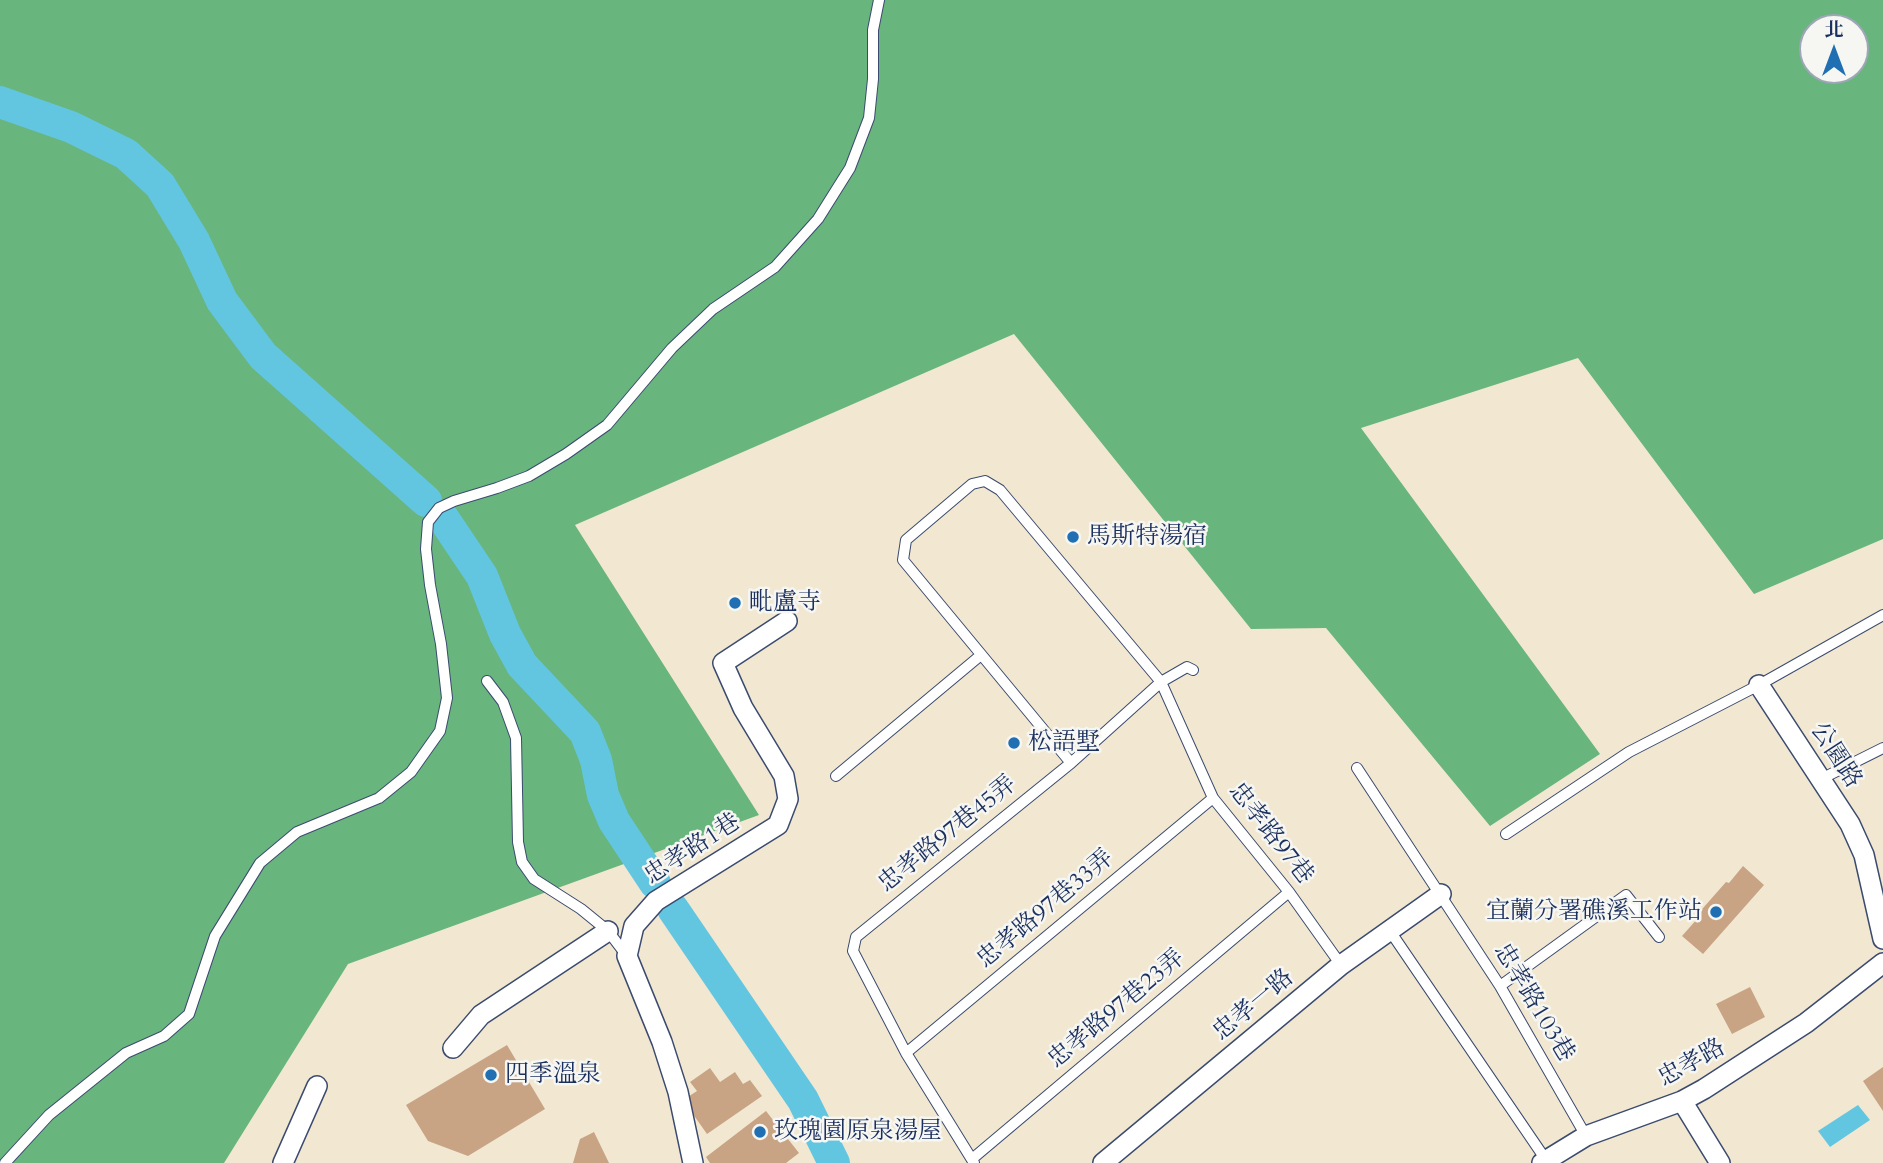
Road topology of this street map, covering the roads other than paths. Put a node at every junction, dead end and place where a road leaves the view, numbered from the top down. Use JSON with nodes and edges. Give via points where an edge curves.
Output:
{"nodes":[{"id":1,"x":879,"y":0,"type":"edge"},
{"id":2,"x":1883,"y":615,"type":"edge"},
{"id":3,"x":787,"y":621,"type":"dead end"},
{"id":4,"x":981,"y":655,"type":"junction"},
{"id":5,"x":1193,"y":670,"type":"dead end"},
{"id":6,"x":487,"y":681,"type":"dead end"},
{"id":7,"x":1161,"y":682,"type":"junction"},
{"id":8,"x":1759,"y":685,"type":"junction"},
{"id":9,"x":1883,"y":748,"type":"edge"},
{"id":10,"x":1071,"y":763,"type":"junction"},
{"id":11,"x":1357,"y":768,"type":"dead end"},
{"id":12,"x":836,"y":776,"type":"dead end"},
{"id":13,"x":1821,"y":779,"type":"junction"},
{"id":14,"x":1213,"y":798,"type":"junction"},
{"id":15,"x":1506,"y":834,"type":"dead end"},
{"id":16,"x":1289,"y":892,"type":"junction"},
{"id":17,"x":1441,"y":894,"type":"junction"},
{"id":18,"x":1390,"y":930,"type":"junction"},
{"id":19,"x":608,"y":931,"type":"junction"},
{"id":20,"x":1659,"y":937,"type":"dead end"},
{"id":21,"x":1883,"y":939,"type":"edge"},
{"id":22,"x":627,"y":956,"type":"junction"},
{"id":23,"x":1883,"y":963,"type":"edge"},
{"id":24,"x":1341,"y":965,"type":"junction"},
{"id":25,"x":1500,"y":986,"type":"junction"},
{"id":26,"x":453,"y":1048,"type":"dead end"},
{"id":27,"x":906,"y":1053,"type":"junction"},
{"id":28,"x":317,"y":1086,"type":"dead end"},
{"id":29,"x":1682,"y":1101,"type":"junction"},
{"id":30,"x":1586,"y":1136,"type":"junction"},
{"id":31,"x":973,"y":1161,"type":"edge"},
{"id":32,"x":1544,"y":1161,"type":"edge"},
{"id":33,"x":5,"y":1163,"type":"edge"},
{"id":34,"x":283,"y":1163,"type":"edge"},
{"id":35,"x":693,"y":1163,"type":"edge"},
{"id":36,"x":1104,"y":1163,"type":"edge"},
{"id":37,"x":1720,"y":1163,"type":"edge"}],
"edges":[{"from":1,"to":33,"type":"lane","via":[[869,118],[850,168],[818,219],[775,267],[713,309],[671,348],[607,425],[529,476],[454,501],[439,508],[428,522],[427,561],[447,698],[440,732],[411,772],[379,799],[297,832],[260,863],[215,936],[189,1014],[164,1036],[126,1053],[49,1115]]},
{"from":2,"to":8,"type":"lane"},
{"from":3,"to":22,"type":"street","name":"忠孝路1巷","via":[[723,663],[783,776],[788,799],[778,825],[656,901],[634,926]]},
{"from":4,"to":7,"type":"lane","name":"忠孝路97巷","via":[[903,560],[906,540],[972,484],[985,481],[1000,490]]},
{"from":4,"to":10,"type":"lane","name":"忠孝路97巷"},
{"from":4,"to":12,"type":"lane"},
{"from":5,"to":7,"type":"lane","name":"忠孝路97巷45弄","via":[[1187,667]]},
{"from":6,"to":19,"type":"lane","via":[[503,702],[516,738],[522,862],[534,879]]},
{"from":7,"to":10,"type":"lane","name":"忠孝路97巷45弄"},
{"from":7,"to":14,"type":"lane","name":"忠孝路97巷"},
{"from":8,"to":13,"type":"street","name":"公園路"},
{"from":8,"to":15,"type":"lane","via":[[1629,752]]},
{"from":9,"to":13,"type":"lane"},
{"from":10,"to":27,"type":"lane","name":"忠孝路97巷45弄","via":[[856,937],[853,951]]},
{"from":11,"to":17,"type":"lane","name":"忠孝路103巷"},
{"from":13,"to":21,"type":"street","name":"公園路","via":[[1864,855]]},
{"from":14,"to":16,"type":"lane","name":"忠孝路97巷"},
{"from":14,"to":27,"type":"lane","name":"忠孝路97巷33弄"},
{"from":16,"to":24,"type":"lane","name":"忠孝路97巷"},
{"from":16,"to":31,"type":"lane","name":"忠孝路97巷23弄"},
{"from":17,"to":18,"type":"street","name":"忠孝一路"},
{"from":17,"to":25,"type":"lane","name":"忠孝路103巷"},
{"from":18,"to":24,"type":"street","name":"忠孝一路"},
{"from":18,"to":32,"type":"lane"},
{"from":19,"to":22,"type":"lane"},
{"from":19,"to":26,"type":"street","via":[[481,1015]]},
{"from":20,"to":25,"type":"lane","via":[[1626,895]]},
{"from":22,"to":35,"type":"street","via":[[678,1092]]},
{"from":23,"to":29,"type":"street","name":"忠孝路","via":[[1806,1023]]},
{"from":24,"to":36,"type":"street","name":"忠孝一路"},
{"from":25,"to":30,"type":"lane","name":"忠孝路103巷"},
{"from":27,"to":31,"type":"lane"},
{"from":28,"to":34,"type":"street"},
{"from":29,"to":30,"type":"street","name":"忠孝路"},
{"from":29,"to":37,"type":"street"},
{"from":30,"to":32,"type":"street","name":"忠孝路"}]}
